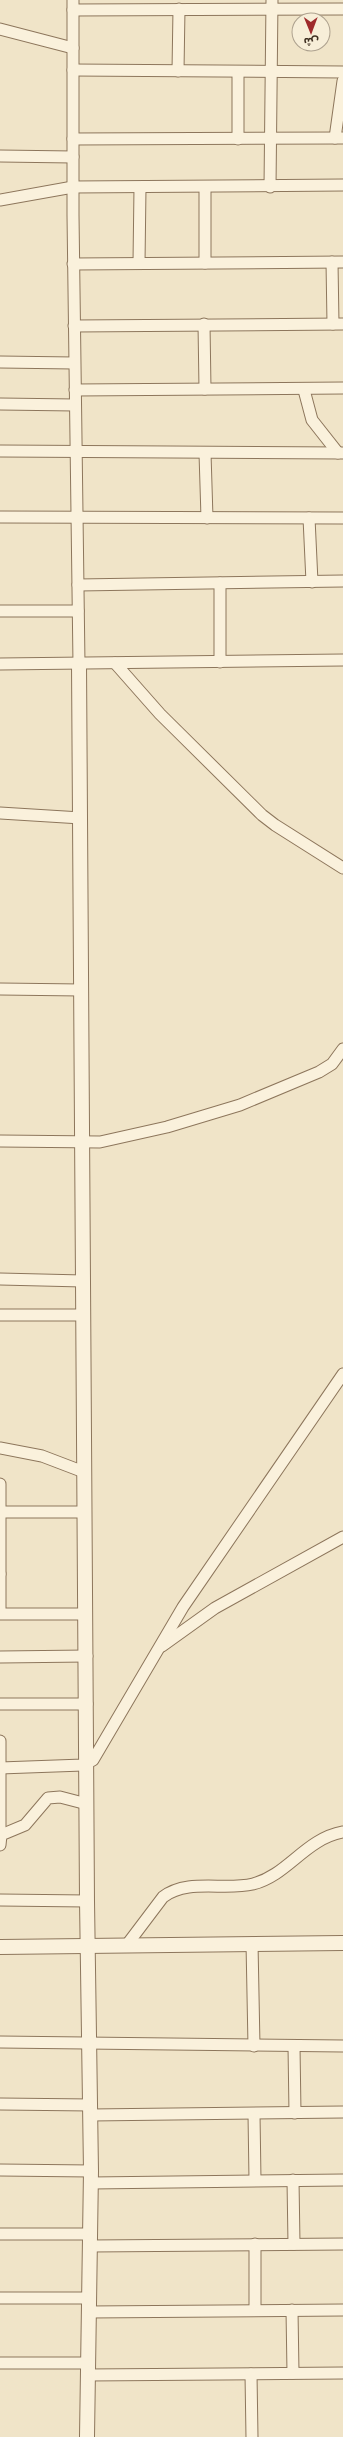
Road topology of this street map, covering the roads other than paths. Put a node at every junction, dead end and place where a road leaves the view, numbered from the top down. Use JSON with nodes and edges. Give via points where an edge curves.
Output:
{"nodes":[{"id":1,"x":272,"y":4,"type":"edge"},
{"id":2,"x":73,"y":5,"type":"edge"},
{"id":3,"x":178,"y":9,"type":"junction"},
{"id":4,"x":343,"y":9,"type":"edge"},
{"id":5,"x":0,"y":29,"type":"edge"},
{"id":6,"x":73,"y":48,"type":"junction"},
{"id":7,"x":73,"y":70,"type":"junction"},
{"id":8,"x":178,"y":71,"type":"junction"},
{"id":9,"x":238,"y":72,"type":"junction"},
{"id":10,"x":271,"y":72,"type":"junction"},
{"id":11,"x":343,"y":72,"type":"edge"},
{"id":12,"x":343,"y":81,"type":"edge"},
{"id":13,"x":339,"y":138,"type":"edge"},
{"id":14,"x":73,"y":139,"type":"junction"},
{"id":15,"x":238,"y":139,"type":"junction"},
{"id":16,"x":270,"y":139,"type":"junction"},
{"id":17,"x":0,"y":156,"type":"edge"},
{"id":18,"x":73,"y":157,"type":"junction"},
{"id":19,"x":343,"y":185,"type":"edge"},
{"id":20,"x":73,"y":187,"type":"junction"},
{"id":21,"x":205,"y":187,"type":"junction"},
{"id":22,"x":270,"y":187,"type":"junction"},
{"id":23,"x":140,"y":188,"type":"junction"},
{"id":24,"x":0,"y":200,"type":"edge"},
{"id":25,"x":337,"y":262,"type":"edge"},
{"id":26,"x":139,"y":263,"type":"junction"},
{"id":27,"x":205,"y":263,"type":"junction"},
{"id":28,"x":73,"y":264,"type":"junction"},
{"id":29,"x":204,"y":324,"type":"junction"},
{"id":30,"x":338,"y":324,"type":"edge"},
{"id":31,"x":74,"y":326,"type":"junction"},
{"id":32,"x":0,"y":362,"type":"edge"},
{"id":33,"x":74,"y":362,"type":"junction"},
{"id":34,"x":343,"y":388,"type":"edge"},
{"id":35,"x":205,"y":389,"type":"junction"},
{"id":36,"x":75,"y":390,"type":"junction"},
{"id":37,"x":304,"y":390,"type":"junction"},
{"id":38,"x":0,"y":404,"type":"edge"},
{"id":39,"x":75,"y":405,"type":"junction"},
{"id":40,"x":0,"y":451,"type":"edge"},
{"id":41,"x":76,"y":452,"type":"junction"},
{"id":42,"x":205,"y":453,"type":"junction"},
{"id":43,"x":341,"y":453,"type":"edge"},
{"id":44,"x":0,"y":517,"type":"edge"},
{"id":45,"x":77,"y":517,"type":"junction"},
{"id":46,"x":207,"y":518,"type":"junction"},
{"id":47,"x":309,"y":518,"type":"junction"},
{"id":48,"x":343,"y":518,"type":"edge"},
{"id":49,"x":343,"y":581,"type":"edge"},
{"id":50,"x":312,"y":582,"type":"junction"},
{"id":51,"x":220,"y":583,"type":"junction"},
{"id":52,"x":78,"y":585,"type":"junction"},
{"id":53,"x":0,"y":611,"type":"edge"},
{"id":54,"x":78,"y":611,"type":"junction"},
{"id":55,"x":343,"y":660,"type":"edge"},
{"id":56,"x":220,"y":662,"type":"junction"},
{"id":57,"x":115,"y":663,"type":"junction"},
{"id":58,"x":0,"y":664,"type":"edge"},
{"id":59,"x":79,"y":664,"type":"junction"},
{"id":60,"x":0,"y":813,"type":"edge"},
{"id":61,"x":81,"y":818,"type":"junction"},
{"id":62,"x":343,"y":868,"type":"edge"},
{"id":63,"x":0,"y":989,"type":"edge"},
{"id":64,"x":81,"y":990,"type":"junction"},
{"id":65,"x":343,"y":1049,"type":"edge"},
{"id":66,"x":0,"y":1141,"type":"edge"},
{"id":67,"x":82,"y":1143,"type":"junction"},
{"id":68,"x":0,"y":1279,"type":"edge"},
{"id":69,"x":83,"y":1281,"type":"junction"},
{"id":70,"x":0,"y":1315,"type":"edge"},
{"id":71,"x":84,"y":1315,"type":"junction"},
{"id":72,"x":343,"y":1374,"type":"edge"},
{"id":73,"x":0,"y":1448,"type":"edge"},
{"id":74,"x":84,"y":1472,"type":"junction"},
{"id":75,"x":0,"y":1484,"type":"edge"},
{"id":76,"x":0,"y":1512,"type":"edge"},
{"id":77,"x":85,"y":1512,"type":"junction"},
{"id":78,"x":343,"y":1537,"type":"edge"},
{"id":79,"x":0,"y":1574,"type":"edge"},
{"id":80,"x":0,"y":1610,"type":"edge"},
{"id":81,"x":0,"y":1614,"type":"edge"},
{"id":82,"x":86,"y":1614,"type":"junction"},
{"id":83,"x":160,"y":1648,"type":"junction"},
{"id":84,"x":87,"y":1656,"type":"junction"},
{"id":85,"x":0,"y":1657,"type":"edge"},
{"id":86,"x":0,"y":1704,"type":"edge"},
{"id":87,"x":87,"y":1704,"type":"junction"},
{"id":88,"x":0,"y":1741,"type":"edge"},
{"id":89,"x":87,"y":1764,"type":"junction"},
{"id":90,"x":0,"y":1768,"type":"edge"},
{"id":91,"x":87,"y":1804,"type":"junction"},
{"id":92,"x":343,"y":1832,"type":"edge"},
{"id":93,"x":0,"y":1838,"type":"edge"},
{"id":94,"x":0,"y":1900,"type":"edge"},
{"id":95,"x":87,"y":1901,"type":"junction"},
{"id":96,"x":343,"y":1943,"type":"edge"},
{"id":97,"x":252,"y":1944,"type":"junction"},
{"id":98,"x":126,"y":1946,"type":"junction"},
{"id":99,"x":88,"y":1947,"type":"junction"},
{"id":100,"x":0,"y":1948,"type":"edge"},
{"id":101,"x":0,"y":2042,"type":"edge"},
{"id":102,"x":90,"y":2044,"type":"junction"},
{"id":103,"x":254,"y":2046,"type":"junction"},
{"id":104,"x":294,"y":2046,"type":"junction"},
{"id":105,"x":343,"y":2046,"type":"edge"},
{"id":106,"x":0,"y":2104,"type":"edge"},
{"id":107,"x":91,"y":2110,"type":"junction"},
{"id":108,"x":343,"y":2112,"type":"edge"},
{"id":109,"x":295,"y":2113,"type":"junction"},
{"id":110,"x":254,"y":2114,"type":"junction"},
{"id":111,"x":0,"y":2170,"type":"edge"},
{"id":112,"x":91,"y":2177,"type":"junction"},
{"id":113,"x":255,"y":2180,"type":"junction"},
{"id":114,"x":293,"y":2180,"type":"junction"},
{"id":115,"x":343,"y":2180,"type":"edge"},
{"id":116,"x":0,"y":2234,"type":"edge"},
{"id":117,"x":90,"y":2240,"type":"junction"},
{"id":118,"x":255,"y":2244,"type":"junction"},
{"id":119,"x":294,"y":2244,"type":"junction"},
{"id":120,"x":343,"y":2244,"type":"edge"},
{"id":121,"x":0,"y":2298,"type":"edge"},
{"id":122,"x":89,"y":2305,"type":"junction"},
{"id":123,"x":255,"y":2310,"type":"junction"},
{"id":124,"x":292,"y":2310,"type":"junction"},
{"id":125,"x":343,"y":2310,"type":"edge"},
{"id":126,"x":0,"y":2363,"type":"edge"},
{"id":127,"x":88,"y":2369,"type":"junction"},
{"id":128,"x":293,"y":2373,"type":"junction"},
{"id":129,"x":343,"y":2373,"type":"edge"},
{"id":130,"x":251,"y":2374,"type":"junction"},
{"id":131,"x":87,"y":2437,"type":"edge"},
{"id":132,"x":252,"y":2437,"type":"edge"}],
"edges":[{"from":1,"to":3,"type":"street"},
{"from":1,"to":4,"type":"street"},
{"from":1,"to":10,"type":"street"},
{"from":2,"to":3,"type":"street"},
{"from":2,"to":6,"type":"street"},
{"from":3,"to":8,"type":"street"},
{"from":5,"to":6,"type":"street"},
{"from":6,"to":7,"type":"street"},
{"from":7,"to":8,"type":"street"},
{"from":7,"to":14,"type":"street"},
{"from":8,"to":9,"type":"street"},
{"from":9,"to":10,"type":"street"},
{"from":9,"to":15,"type":"street"},
{"from":10,"to":11,"type":"street"},
{"from":10,"to":16,"type":"street"},
{"from":12,"to":13,"type":"street"},
{"from":13,"to":16,"type":"street"},
{"from":14,"to":15,"type":"street"},
{"from":14,"to":18,"type":"street"},
{"from":15,"to":16,"type":"street"},
{"from":16,"to":22,"type":"street"},
{"from":17,"to":18,"type":"street"},
{"from":18,"to":20,"type":"street"},
{"from":19,"to":22,"type":"street"},
{"from":20,"to":23,"type":"street"},
{"from":20,"to":24,"type":"street"},
{"from":20,"to":28,"type":"street"},
{"from":21,"to":22,"type":"street"},
{"from":21,"to":23,"type":"street"},
{"from":21,"to":27,"type":"street"},
{"from":23,"to":26,"type":"street"},
{"from":25,"to":27,"type":"street"},
{"from":25,"to":30,"type":"street"},
{"from":26,"to":27,"type":"street"},
{"from":26,"to":28,"type":"street"},
{"from":28,"to":31,"type":"street"},
{"from":29,"to":30,"type":"street"},
{"from":29,"to":31,"type":"street"},
{"from":29,"to":35,"type":"street"},
{"from":31,"to":33,"type":"street"},
{"from":32,"to":33,"type":"street"},
{"from":33,"to":36,"type":"street"},
{"from":34,"to":37,"type":"street"},
{"from":35,"to":36,"type":"street"},
{"from":35,"to":37,"type":"street"},
{"from":36,"to":39,"type":"street"},
{"from":37,"to":43,"type":"street","via":[[312,420]]},
{"from":38,"to":39,"type":"street"},
{"from":39,"to":41,"type":"street"},
{"from":40,"to":41,"type":"street"},
{"from":41,"to":42,"type":"street"},
{"from":41,"to":45,"type":"street"},
{"from":42,"to":43,"type":"street"},
{"from":42,"to":46,"type":"street"},
{"from":44,"to":45,"type":"street"},
{"from":45,"to":46,"type":"street"},
{"from":45,"to":52,"type":"street"},
{"from":46,"to":47,"type":"street"},
{"from":47,"to":48,"type":"street"},
{"from":47,"to":50,"type":"street"},
{"from":49,"to":50,"type":"street"},
{"from":50,"to":51,"type":"street"},
{"from":51,"to":52,"type":"street"},
{"from":51,"to":56,"type":"street"},
{"from":52,"to":54,"type":"street"},
{"from":53,"to":54,"type":"street"},
{"from":54,"to":59,"type":"street"},
{"from":55,"to":56,"type":"street"},
{"from":56,"to":57,"type":"street"},
{"from":57,"to":59,"type":"street"},
{"from":57,"to":62,"type":"street","via":[[160,714],[262,815]]},
{"from":58,"to":59,"type":"street"},
{"from":59,"to":61,"type":"street"},
{"from":60,"to":61,"type":"street"},
{"from":61,"to":64,"type":"street"},
{"from":63,"to":64,"type":"street"},
{"from":64,"to":67,"type":"street"},
{"from":65,"to":67,"type":"street","via":[[332,1064],[320,1072],[240,1105],[114,1140]]},
{"from":66,"to":67,"type":"street"},
{"from":67,"to":69,"type":"street"},
{"from":68,"to":69,"type":"street"},
{"from":69,"to":71,"type":"street"},
{"from":70,"to":71,"type":"street"},
{"from":71,"to":74,"type":"street"},
{"from":72,"to":83,"type":"street","via":[[183,1607]]},
{"from":73,"to":74,"type":"street","via":[[36,1455]]},
{"from":74,"to":77,"type":"street"},
{"from":75,"to":76,"type":"street"},
{"from":76,"to":77,"type":"street"},
{"from":76,"to":79,"type":"street"},
{"from":77,"to":82,"type":"street"},
{"from":78,"to":83,"type":"street","via":[[215,1608]]},
{"from":79,"to":80,"type":"street"},
{"from":81,"to":82,"type":"street"},
{"from":82,"to":84,"type":"street"},
{"from":83,"to":89,"type":"street","via":[[95,1756]]},
{"from":84,"to":85,"type":"street"},
{"from":84,"to":87,"type":"street"},
{"from":86,"to":87,"type":"street"},
{"from":87,"to":89,"type":"street"},
{"from":88,"to":90,"type":"street"},
{"from":89,"to":90,"type":"street"},
{"from":89,"to":91,"type":"street"},
{"from":90,"to":93,"type":"street"},
{"from":91,"to":93,"type":"street","via":[[60,1797],[48,1798],[25,1825]]},
{"from":91,"to":95,"type":"street"},
{"from":92,"to":98,"type":"street","via":[[310,1845],[264,1880],[252,1884],[188,1887],[171,1892],[163,1897]]},
{"from":94,"to":95,"type":"street"},
{"from":95,"to":99,"type":"street"},
{"from":96,"to":97,"type":"street"},
{"from":97,"to":98,"type":"street"},
{"from":97,"to":103,"type":"street"},
{"from":98,"to":99,"type":"street"},
{"from":99,"to":100,"type":"street"},
{"from":99,"to":102,"type":"street"},
{"from":101,"to":102,"type":"street"},
{"from":102,"to":103,"type":"street"},
{"from":102,"to":107,"type":"street"},
{"from":103,"to":104,"type":"street"},
{"from":104,"to":105,"type":"street"},
{"from":104,"to":109,"type":"street"},
{"from":106,"to":107,"type":"street"},
{"from":107,"to":110,"type":"street"},
{"from":107,"to":112,"type":"street"},
{"from":108,"to":109,"type":"street"},
{"from":109,"to":110,"type":"street"},
{"from":110,"to":113,"type":"street"},
{"from":111,"to":112,"type":"street"},
{"from":112,"to":113,"type":"street"},
{"from":112,"to":117,"type":"street"},
{"from":113,"to":114,"type":"street"},
{"from":114,"to":115,"type":"street"},
{"from":114,"to":119,"type":"street"},
{"from":116,"to":117,"type":"street"},
{"from":117,"to":118,"type":"street"},
{"from":117,"to":122,"type":"street"},
{"from":118,"to":119,"type":"street"},
{"from":118,"to":123,"type":"street"},
{"from":119,"to":120,"type":"street"},
{"from":121,"to":122,"type":"street"},
{"from":122,"to":123,"type":"street"},
{"from":122,"to":127,"type":"street"},
{"from":123,"to":124,"type":"street"},
{"from":124,"to":125,"type":"street"},
{"from":124,"to":128,"type":"street"},
{"from":126,"to":127,"type":"street"},
{"from":127,"to":130,"type":"street"},
{"from":127,"to":131,"type":"street"},
{"from":128,"to":129,"type":"street"},
{"from":128,"to":130,"type":"street"},
{"from":130,"to":132,"type":"street"}]}
